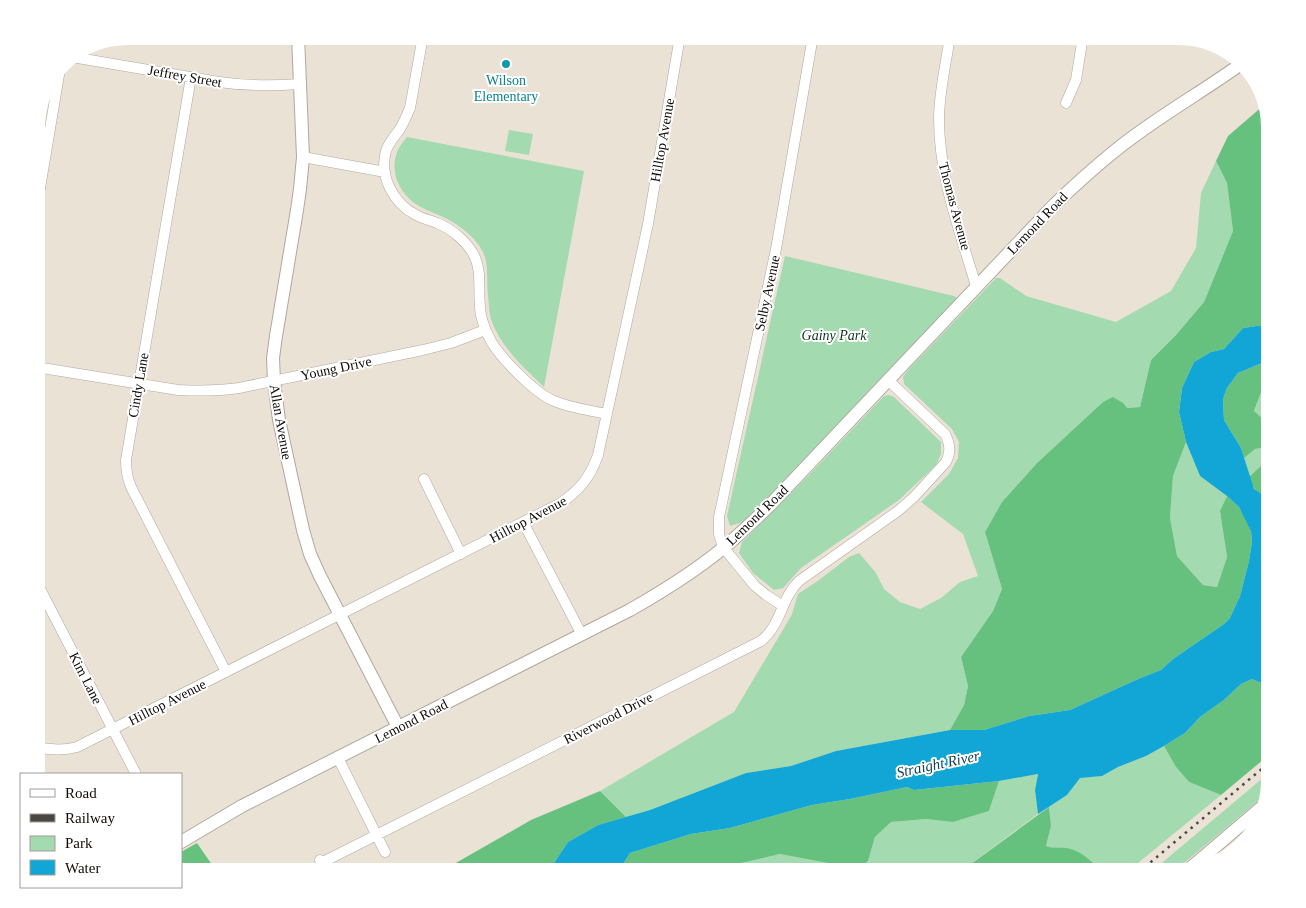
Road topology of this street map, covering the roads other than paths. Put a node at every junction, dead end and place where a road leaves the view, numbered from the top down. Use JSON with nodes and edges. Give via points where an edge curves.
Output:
{"nodes":[{"id":1,"x":298,"y":45,"type":"edge"},
{"id":2,"x":421,"y":45,"type":"edge"},
{"id":3,"x":678,"y":45,"type":"edge"},
{"id":4,"x":811,"y":45,"type":"edge"},
{"id":5,"x":949,"y":45,"type":"edge"},
{"id":6,"x":1082,"y":45,"type":"edge"},
{"id":7,"x":82,"y":59,"type":"edge"},
{"id":8,"x":1236,"y":68,"type":"edge"},
{"id":9,"x":192,"y":78,"type":"junction"},
{"id":10,"x":58,"y":83,"type":"edge"},
{"id":11,"x":300,"y":84,"type":"junction"},
{"id":12,"x":1066,"y":103,"type":"dead end"},
{"id":13,"x":302,"y":157,"type":"junction"},
{"id":14,"x":45,"y":158,"type":"edge"},
{"id":15,"x":385,"y":172,"type":"junction"},
{"id":16,"x":976,"y":286,"type":"junction"},
{"id":17,"x":485,"y":330,"type":"junction"},
{"id":18,"x":45,"y":368,"type":"edge"},
{"id":19,"x":888,"y":380,"type":"junction"},
{"id":20,"x":274,"y":381,"type":"junction"},
{"id":21,"x":138,"y":384,"type":"junction"},
{"id":22,"x":607,"y":414,"type":"junction"},
{"id":23,"x":424,"y":479,"type":"dead end"},
{"id":24,"x":523,"y":522,"type":"junction"},
{"id":25,"x":723,"y":548,"type":"junction"},
{"id":26,"x":461,"y":554,"type":"junction"},
{"id":27,"x":45,"y":598,"type":"edge"},
{"id":28,"x":783,"y":606,"type":"junction"},
{"id":29,"x":340,"y":615,"type":"junction"},
{"id":30,"x":582,"y":635,"type":"junction"},
{"id":31,"x":226,"y":672,"type":"junction"},
{"id":32,"x":398,"y":728,"type":"junction"},
{"id":33,"x":113,"y":729,"type":"junction"},
{"id":34,"x":45,"y":748,"type":"edge"},
{"id":35,"x":338,"y":758,"type":"junction"},
{"id":36,"x":135,"y":773,"type":"edge"},
{"id":37,"x":1254,"y":813,"type":"edge"},
{"id":38,"x":376,"y":835,"type":"junction"},
{"id":39,"x":182,"y":841,"type":"edge"},
{"id":40,"x":385,"y":852,"type":"dead end"},
{"id":41,"x":320,"y":860,"type":"dead end"},
{"id":42,"x":1200,"y":860,"type":"edge"}],
"edges":[{"from":1,"to":11,"type":"street","name":"Allan Avenue"},
{"from":2,"to":15,"type":"street","via":[[410,108],[386,151]]},
{"from":3,"to":22,"type":"street","name":"Hilltop Avenue","via":[[648,224]]},
{"from":4,"to":25,"type":"street","name":"Selby Avenue","via":[[776,249],[719,517]]},
{"from":5,"to":16,"type":"street","name":"Thomas Avenue","via":[[939,118],[942,161]]},
{"from":6,"to":12,"type":"street","via":[[1076,80]]},
{"from":7,"to":9,"type":"street","name":"Jeffrey Street"},
{"from":8,"to":16,"type":"street","name":"Lemond Road","via":[[1137,134],[1082,179]]},
{"from":9,"to":11,"type":"street","name":"Jeffrey Street","via":[[243,85]]},
{"from":9,"to":21,"type":"street","name":"Cindy Lane"},
{"from":10,"to":14,"type":"street"},
{"from":11,"to":13,"type":"street","name":"Allan Avenue"},
{"from":13,"to":15,"type":"street"},
{"from":13,"to":20,"type":"street","name":"Allan Avenue","via":[[299,196],[276,336]]},
{"from":15,"to":17,"type":"street","via":[[391,190],[406,208],[448,228],[469,246],[478,266],[480,308]]},
{"from":16,"to":19,"type":"street","name":"Lemond Road"},
{"from":17,"to":20,"type":"street","name":"Young Drive","via":[[423,350]]},
{"from":17,"to":22,"type":"street","via":[[500,354],[540,393],[565,405]]},
{"from":18,"to":21,"type":"street","name":"Young Drive"},
{"from":19,"to":25,"type":"street","name":"Lemond Road","via":[[770,505]]},
{"from":19,"to":28,"type":"street","name":"Riverwood Drive","via":[[945,434],[949,441],[949,456],[898,511],[799,581]]},
{"from":20,"to":21,"type":"street","name":"Young Drive","via":[[200,391]]},
{"from":20,"to":29,"type":"street","name":"Allan Avenue","via":[[279,420],[303,530],[310,554]]},
{"from":21,"to":31,"type":"street","name":"Cindy Lane","via":[[126,460],[128,480]]},
{"from":22,"to":24,"type":"street","name":"Hilltop Avenue","via":[[598,454],[581,487],[559,504]]},
{"from":23,"to":26,"type":"street"},
{"from":24,"to":26,"type":"street","name":"Hilltop Avenue"},
{"from":24,"to":30,"type":"street"},
{"from":25,"to":28,"type":"street","via":[[755,586]]},
{"from":25,"to":30,"type":"street","name":"Lemond Road","via":[[663,591]]},
{"from":26,"to":29,"type":"street","name":"Hilltop Avenue"},
{"from":27,"to":33,"type":"street","name":"Kim Lane"},
{"from":28,"to":38,"type":"street","name":"Riverwood Drive","via":[[774,627],[760,641]]},
{"from":29,"to":31,"type":"street","name":"Hilltop Avenue"},
{"from":29,"to":32,"type":"street","name":"Allan Avenue"},
{"from":30,"to":32,"type":"street","name":"Lemond Road"},
{"from":31,"to":33,"type":"street","name":"Hilltop Avenue"},
{"from":32,"to":35,"type":"street","name":"Lemond Road"},
{"from":33,"to":34,"type":"street","name":"Hilltop Avenue","via":[[77,747]]},
{"from":33,"to":36,"type":"street","name":"Kim Lane"},
{"from":35,"to":38,"type":"street"},
{"from":35,"to":39,"type":"street","name":"Lemond Road","via":[[242,806]]},
{"from":37,"to":42,"type":"street"},
{"from":38,"to":40,"type":"street"},
{"from":38,"to":41,"type":"street","name":"Riverwood Drive","via":[[321,863]]}]}
